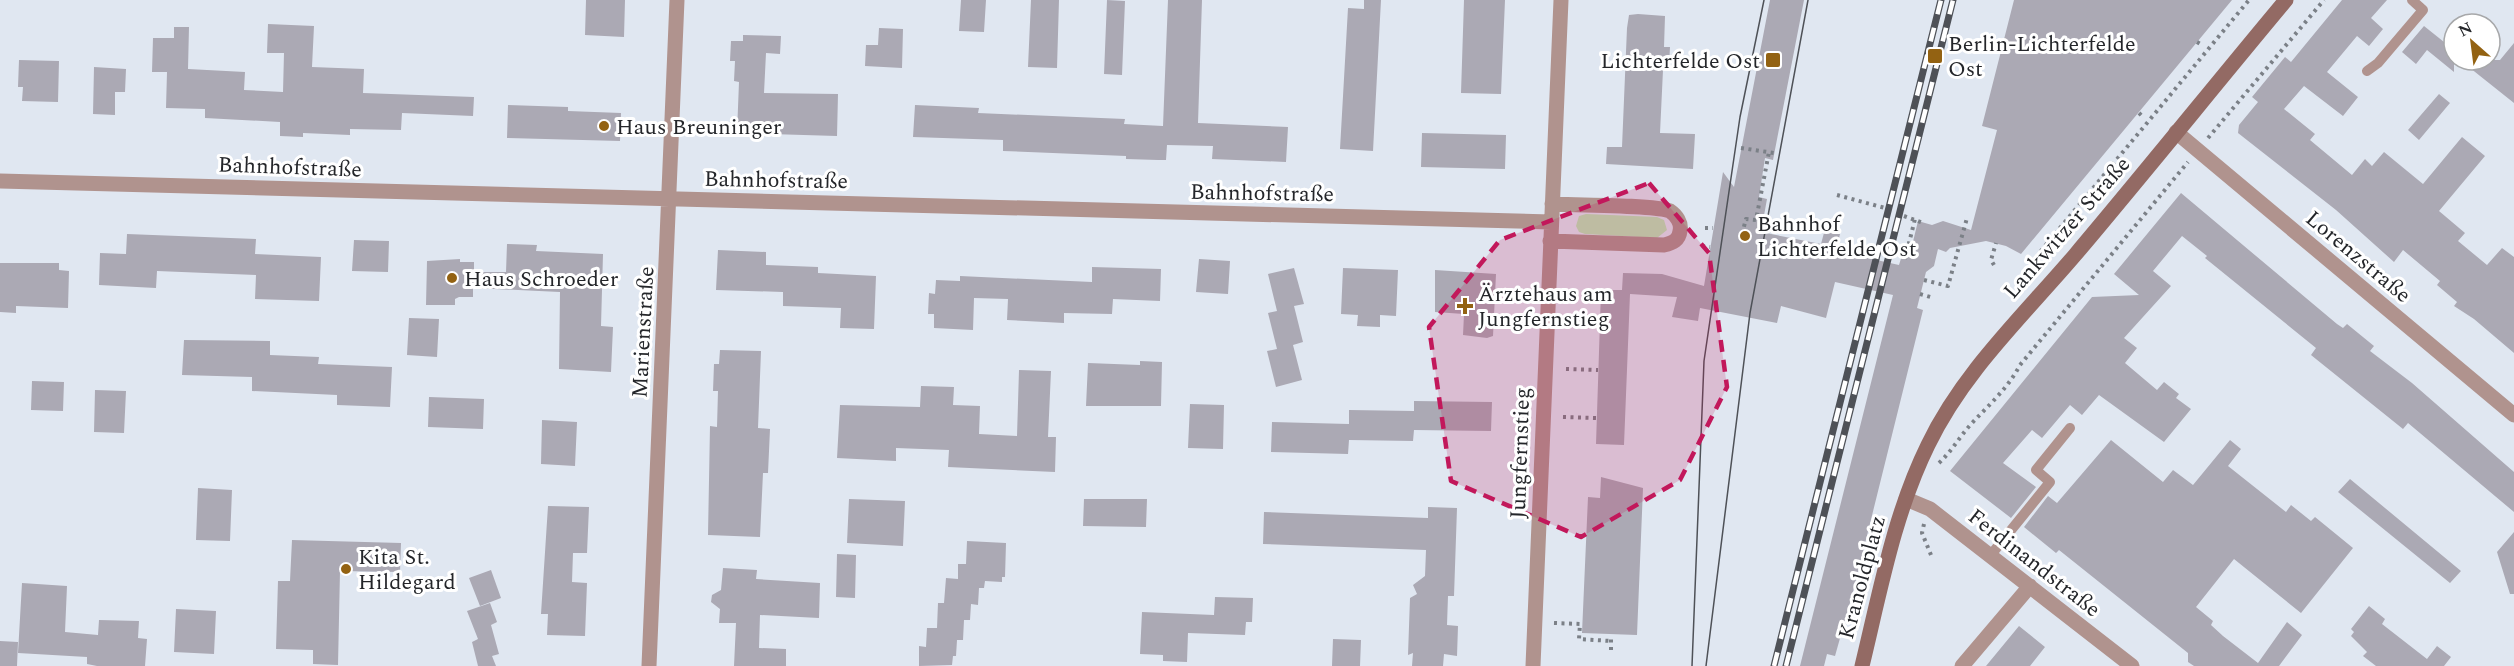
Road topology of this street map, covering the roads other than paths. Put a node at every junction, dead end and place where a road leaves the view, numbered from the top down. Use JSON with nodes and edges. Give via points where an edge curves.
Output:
{"nodes":[{"id":1,"x":676,"y":0,"type":"edge"},
{"id":2,"x":1561,"y":0,"type":"edge"},
{"id":3,"x":2286,"y":0,"type":"edge"},
{"id":4,"x":2412,"y":0,"type":"edge"},
{"id":5,"x":2367,"y":71,"type":"dead end"},
{"id":6,"x":2176,"y":132,"type":"junction"},
{"id":7,"x":0,"y":181,"type":"edge"},
{"id":8,"x":669,"y":198,"type":"junction"},
{"id":9,"x":1552,"y":204,"type":"junction"},
{"id":10,"x":1551,"y":222,"type":"junction"},
{"id":11,"x":1550,"y":241,"type":"junction"},
{"id":12,"x":2514,"y":415,"type":"edge"},
{"id":13,"x":2070,"y":428,"type":"dead end"},
{"id":14,"x":1906,"y":499,"type":"junction"},
{"id":15,"x":1990,"y":556,"type":"junction"},
{"id":16,"x":2030,"y":586,"type":"junction"},
{"id":17,"x":649,"y":666,"type":"edge"},
{"id":18,"x":1533,"y":666,"type":"edge"},
{"id":19,"x":1862,"y":666,"type":"edge"},
{"id":20,"x":1962,"y":666,"type":"edge"},
{"id":21,"x":2132,"y":666,"type":"edge"}],
"edges":[{"from":1,"to":8,"type":"street","name":"Marienstraße"},
{"from":2,"to":9,"type":"street","name":"Jungfernstieg"},
{"from":3,"to":6,"type":"main road","name":"Lankwitzer Straße"},
{"from":4,"to":5,"type":"lane","via":[[2423,10]]},
{"from":6,"to":12,"type":"street","name":"Lorenzstraße"},
{"from":6,"to":14,"type":"main road","name":"Lankwitzer Straße","via":[[1958,392],[1917,466]]},
{"from":7,"to":8,"type":"street","name":"Bahnhofstraße"},
{"from":8,"to":10,"type":"street","name":"Bahnhofstraße"},
{"from":8,"to":17,"type":"street","name":"Marienstraße"},
{"from":9,"to":10,"type":"street","name":"Jungfernstieg"},
{"from":9,"to":11,"type":"street","via":[[1661,209],[1670,212],[1681,225],[1677,239],[1664,245]]},
{"from":10,"to":11,"type":"street","name":"Jungfernstieg"},
{"from":11,"to":18,"type":"street","name":"Jungfernstieg"},
{"from":13,"to":15,"type":"lane","via":[[2036,470],[2050,482]]},
{"from":14,"to":15,"type":"street","name":"Ferdinandstraße","via":[[1930,509]]},
{"from":14,"to":19,"type":"main road","name":"Kranoldplatz"},
{"from":15,"to":16,"type":"street","name":"Ferdinandstraße"},
{"from":16,"to":20,"type":"street"},
{"from":16,"to":21,"type":"street","name":"Ferdinandstraße"}]}
